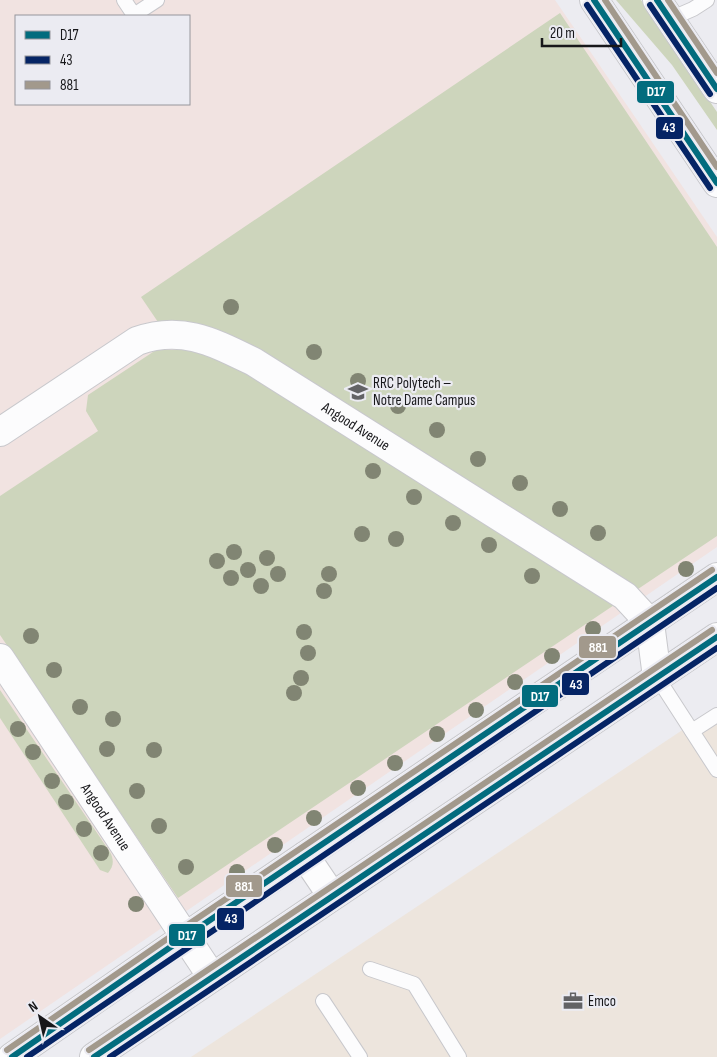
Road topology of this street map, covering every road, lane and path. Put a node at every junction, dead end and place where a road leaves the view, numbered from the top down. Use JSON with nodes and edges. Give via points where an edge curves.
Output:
{"nodes":[{"id":1,"x":124,"y":0,"type":"edge"},
{"id":2,"x":157,"y":0,"type":"edge"},
{"id":3,"x":594,"y":0,"type":"edge"},
{"id":4,"x":707,"y":0,"type":"edge"},
{"id":5,"x":663,"y":10,"type":"edge"},
{"id":6,"x":133,"y":15,"type":"edge"},
{"id":7,"x":135,"y":15,"type":"edge"},
{"id":8,"x":717,"y":90,"type":"edge"},
{"id":9,"x":717,"y":183,"type":"edge"},
{"id":10,"x":0,"y":432,"type":"edge"},
{"id":11,"x":717,"y":577,"type":"edge"},
{"id":12,"x":650,"y":623,"type":"junction"},
{"id":13,"x":717,"y":637,"type":"edge"},
{"id":14,"x":0,"y":658,"type":"edge"},
{"id":15,"x":658,"y":676,"type":"junction"},
{"id":16,"x":717,"y":715,"type":"edge"},
{"id":17,"x":692,"y":731,"type":"junction"},
{"id":18,"x":717,"y":770,"type":"edge"},
{"id":19,"x":305,"y":856,"type":"junction"},
{"id":20,"x":332,"y":896,"type":"junction"},
{"id":21,"x":185,"y":937,"type":"junction"},
{"id":22,"x":370,"y":968,"type":"dead end"},
{"id":23,"x":212,"y":977,"type":"junction"},
{"id":24,"x":323,"y":1001,"type":"dead end"},
{"id":25,"x":12,"y":1057,"type":"edge"},
{"id":26,"x":94,"y":1057,"type":"edge"},
{"id":27,"x":360,"y":1057,"type":"edge"},
{"id":28,"x":459,"y":1057,"type":"edge"}],
"edges":[{"from":1,"to":6,"type":"lane"},
{"from":2,"to":7,"type":"lane"},
{"from":3,"to":9,"type":"street"},
{"from":4,"to":5,"type":"lane","via":[[693,9]]},
{"from":5,"to":8,"type":"street"},
{"from":10,"to":12,"type":"street","name":"Angood Avenue","via":[[137,341],[155,334],[172,333],[205,339],[254,362],[625,596]]},
{"from":11,"to":12,"type":"street"},
{"from":12,"to":15,"type":"street"},
{"from":12,"to":19,"type":"street"},
{"from":13,"to":15,"type":"street"},
{"from":14,"to":21,"type":"street","name":"Angood Avenue"},
{"from":15,"to":17,"type":"lane"},
{"from":15,"to":20,"type":"street"},
{"from":16,"to":17,"type":"lane"},
{"from":17,"to":18,"type":"lane"},
{"from":19,"to":20,"type":"street"},
{"from":19,"to":21,"type":"street"},
{"from":20,"to":23,"type":"street"},
{"from":21,"to":23,"type":"street","name":"Angood Avenue"},
{"from":21,"to":25,"type":"street"},
{"from":22,"to":28,"type":"lane","via":[[414,984]]},
{"from":23,"to":26,"type":"street"},
{"from":24,"to":27,"type":"lane"}]}
